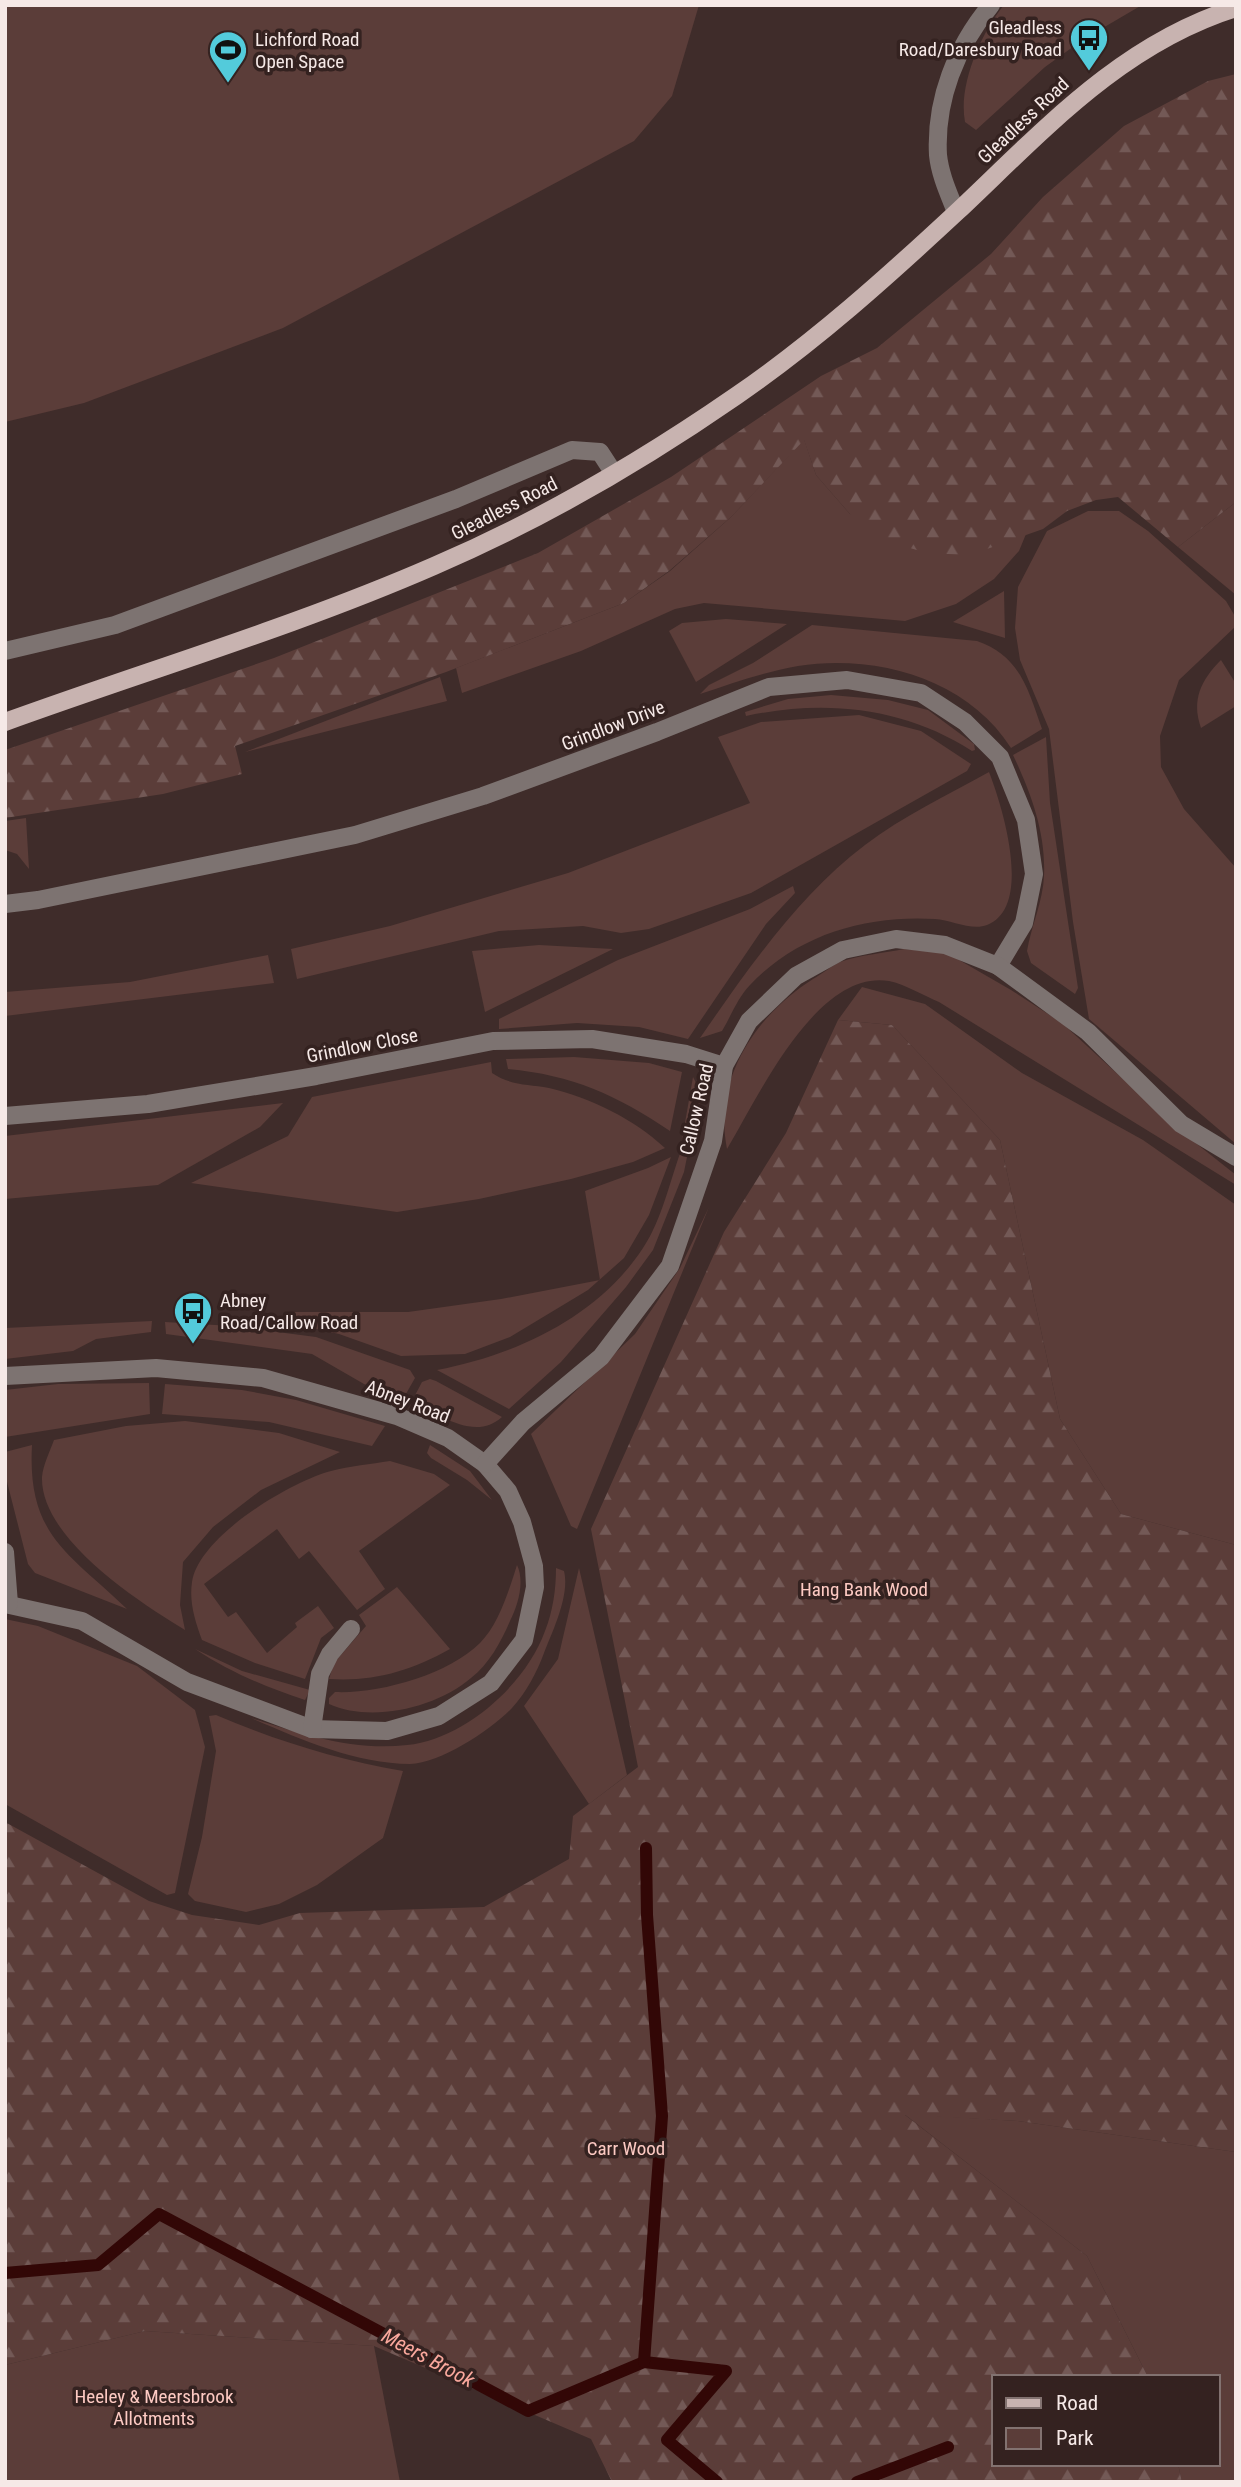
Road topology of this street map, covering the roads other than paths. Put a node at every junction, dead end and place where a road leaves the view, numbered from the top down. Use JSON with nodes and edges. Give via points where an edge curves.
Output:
{"nodes":[{"id":1,"x":991,"y":5,"type":"edge"},
{"id":2,"x":1218,"y":5,"type":"edge"},
{"id":3,"x":1236,"y":8,"type":"edge"},
{"id":4,"x":1189,"y":26,"type":"junction"},
{"id":5,"x":956,"y":212,"type":"junction"},
{"id":6,"x":613,"y":472,"type":"junction"},
{"id":7,"x":5,"y":652,"type":"edge"},
{"id":8,"x":5,"y":722,"type":"edge"},
{"id":9,"x":5,"y":904,"type":"edge"},
{"id":10,"x":998,"y":966,"type":"junction"},
{"id":11,"x":724,"y":1066,"type":"junction"},
{"id":12,"x":5,"y":1116,"type":"edge"},
{"id":13,"x":1236,"y":1157,"type":"edge"},
{"id":14,"x":5,"y":1376,"type":"edge"},
{"id":15,"x":485,"y":1464,"type":"junction"},
{"id":16,"x":5,"y":1552,"type":"edge"},
{"id":17,"x":7,"y":1604,"type":"edge"},
{"id":18,"x":351,"y":1629,"type":"dead end"},
{"id":19,"x":312,"y":1729,"type":"junction"}],
"edges":[{"from":1,"to":5,"type":"street","via":[[973,26],[953,65],[940,109],[938,156]]},
{"from":2,"to":4,"type":"street"},
{"from":3,"to":4,"type":"main road","name":"Gleadless Road"},
{"from":4,"to":5,"type":"main road","name":"Gleadless Road","via":[[1105,75]]},
{"from":5,"to":6,"type":"main road","name":"Gleadless Road","via":[[811,343],[733,398]]},
{"from":6,"to":7,"type":"street","via":[[600,452],[572,450],[456,499],[115,625]]},
{"from":6,"to":8,"type":"main road","name":"Gleadless Road","via":[[434,566],[248,639]]},
{"from":9,"to":10,"type":"street","name":"Grindlow Drive","via":[[355,835],[483,796],[769,687],[847,680],[921,692],[965,722],[1000,757],[1026,820],[1034,874],[1024,923]]},
{"from":10,"to":11,"type":"street","name":"Callow Road","via":[[945,944],[896,939],[844,950],[796,976],[749,1021]]},
{"from":10,"to":13,"type":"street","name":"Callow Road","via":[[1088,1032],[1181,1124]]},
{"from":11,"to":12,"type":"street","name":"Grindlow Close","via":[[687,1054],[592,1039],[493,1041],[148,1104]]},
{"from":11,"to":15,"type":"street","name":"Callow Road","via":[[713,1141],[670,1266],[601,1357],[523,1422]]},
{"from":14,"to":15,"type":"street","name":"Abney Road","via":[[156,1368],[263,1378],[397,1416],[448,1438]]},
{"from":15,"to":19,"type":"street","name":"Abney Road","via":[[508,1491],[534,1566],[535,1587],[524,1640],[491,1683],[439,1716],[387,1731]]},
{"from":16,"to":17,"type":"street"},
{"from":17,"to":19,"type":"street","name":"Abney Road","via":[[82,1621],[187,1682]]},
{"from":18,"to":19,"type":"street","via":[[320,1674]]}]}
